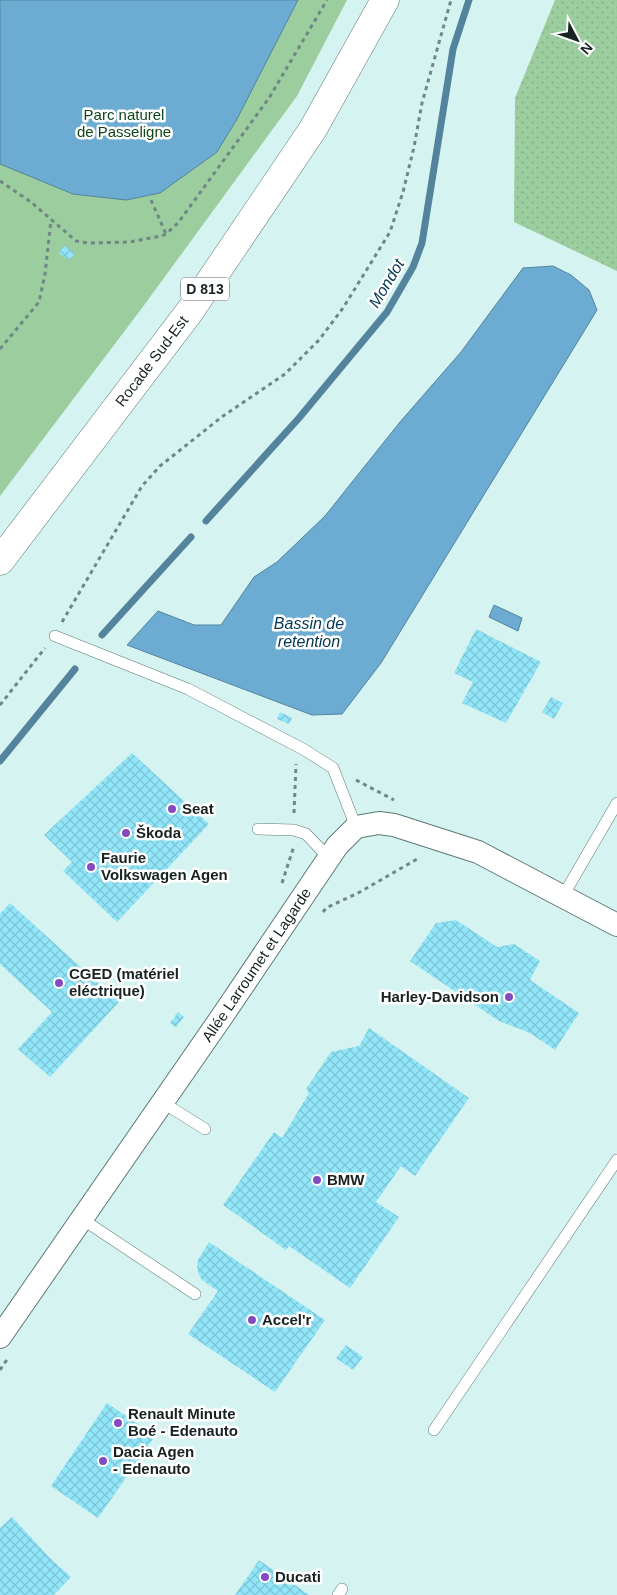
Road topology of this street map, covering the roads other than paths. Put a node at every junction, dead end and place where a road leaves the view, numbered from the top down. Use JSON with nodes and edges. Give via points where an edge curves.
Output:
{"nodes":[{"id":1,"x":385,"y":0,"type":"edge"},
{"id":2,"x":0,"y":561,"type":"edge"},
{"id":3,"x":59,"y":638,"type":"road end"},
{"id":4,"x":617,"y":803,"type":"edge"},
{"id":5,"x":356,"y":828,"type":"junction"},
{"id":6,"x":258,"y":829,"type":"dead end"},
{"id":7,"x":329,"y":858,"type":"junction"},
{"id":8,"x":563,"y":896,"type":"junction"},
{"id":9,"x":617,"y":925,"type":"edge"},
{"id":10,"x":162,"y":1102,"type":"junction"},
{"id":11,"x":205,"y":1128,"type":"dead end"},
{"id":12,"x":617,"y":1160,"type":"edge"},
{"id":13,"x":82,"y":1219,"type":"junction"},
{"id":14,"x":195,"y":1294,"type":"dead end"},
{"id":15,"x":5,"y":1346,"type":"edge"},
{"id":16,"x":434,"y":1430,"type":"dead end"}],
"edges":[{"from":1,"to":2,"type":"main road","name":"Rocade Sud-Est","number":"D 813","via":[[313,129],[190,311]]},
{"from":3,"to":5,"type":"lane","via":[[188,689],[333,768]]},
{"from":4,"to":8,"type":"lane"},
{"from":5,"to":7,"type":"street","name":"Allée Larroumet et Lagarde"},
{"from":5,"to":8,"type":"street","via":[[379,823],[394,825],[478,852]]},
{"from":6,"to":7,"type":"lane","via":[[294,830],[306,834]]},
{"from":7,"to":10,"type":"street","name":"Allée Larroumet et Lagarde"},
{"from":8,"to":9,"type":"street"},
{"from":10,"to":11,"type":"lane"},
{"from":10,"to":13,"type":"street","name":"Allée Larroumet et Lagarde"},
{"from":12,"to":16,"type":"lane"},
{"from":13,"to":14,"type":"lane"},
{"from":13,"to":15,"type":"street","name":"Allée Larroumet et Lagarde"}]}
